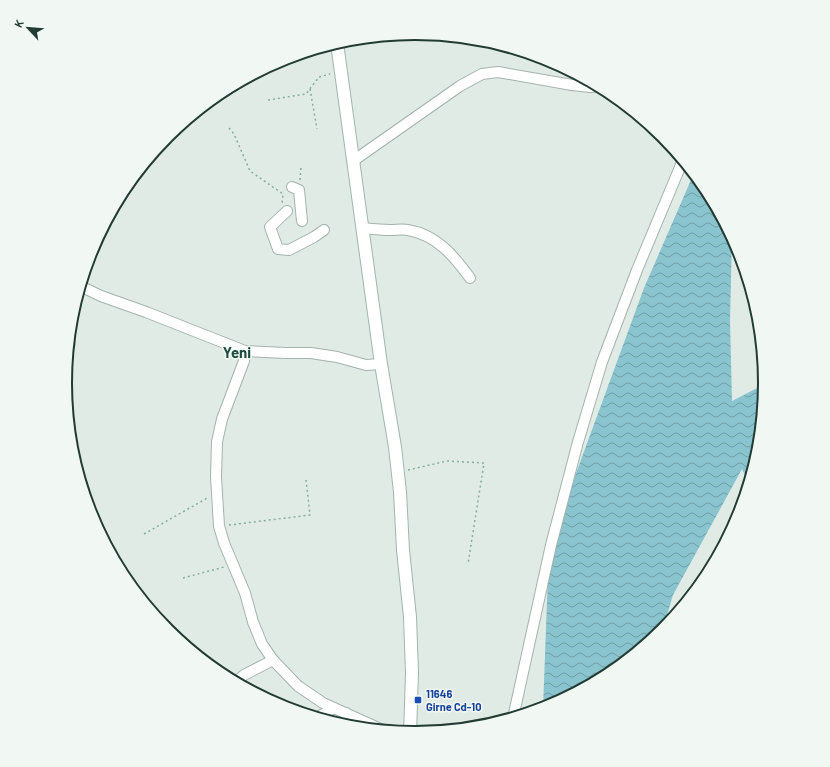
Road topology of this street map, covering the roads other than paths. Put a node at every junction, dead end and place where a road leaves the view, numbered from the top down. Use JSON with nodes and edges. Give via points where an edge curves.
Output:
{"nodes":[{"id":1,"x":337,"y":49,"type":"edge"},
{"id":2,"x":588,"y":87,"type":"edge"},
{"id":3,"x":353,"y":161,"type":"junction"},
{"id":4,"x":681,"y":166,"type":"edge"},
{"id":5,"x":295,"y":188,"type":"road end"},
{"id":6,"x":284,"y":210,"type":"road end"},
{"id":7,"x":302,"y":221,"type":"dead end"},
{"id":8,"x":362,"y":228,"type":"junction"},
{"id":9,"x":324,"y":230,"type":"dead end"},
{"id":10,"x":470,"y":278,"type":"dead end"},
{"id":11,"x":85,"y":288,"type":"edge"},
{"id":12,"x":245,"y":350,"type":"junction"},
{"id":13,"x":381,"y":364,"type":"junction"},
{"id":14,"x":273,"y":660,"type":"junction"},
{"id":15,"x":239,"y":678,"type":"edge"},
{"id":16,"x":334,"y":708,"type":"junction"},
{"id":17,"x":514,"y":712,"type":"edge"},
{"id":18,"x":346,"y":713,"type":"junction"},
{"id":19,"x":323,"y":714,"type":"edge"},
{"id":20,"x":348,"y":720,"type":"edge"},
{"id":21,"x":362,"y":722,"type":"edge"},
{"id":22,"x":410,"y":727,"type":"edge"}],
"edges":[{"from":1,"to":3,"type":"street"},
{"from":2,"to":3,"type":"street","via":[[498,72],[482,74],[460,86]]},
{"from":3,"to":8,"type":"street"},
{"from":4,"to":17,"type":"street","via":[[637,270],[598,377],[578,442],[550,545]]},
{"from":5,"to":7,"type":"street"},
{"from":6,"to":9,"type":"street","via":[[270,227],[278,249],[289,250]]},
{"from":8,"to":10,"type":"street","via":[[408,230],[427,236],[443,245]]},
{"from":8,"to":13,"type":"street"},
{"from":11,"to":12,"type":"street"},
{"from":12,"to":13,"type":"street","via":[[311,353],[366,365]]},
{"from":12,"to":14,"type":"street","via":[[244,361],[222,419],[217,442],[219,526],[245,593],[253,622],[262,644]]},
{"from":13,"to":22,"type":"street","via":[[400,492],[410,617]]},
{"from":14,"to":15,"type":"street"},
{"from":14,"to":16,"type":"street","via":[[298,686]]},
{"from":16,"to":18,"type":"street"},
{"from":16,"to":19,"type":"street"},
{"from":18,"to":20,"type":"street"},
{"from":18,"to":21,"type":"street"}]}
